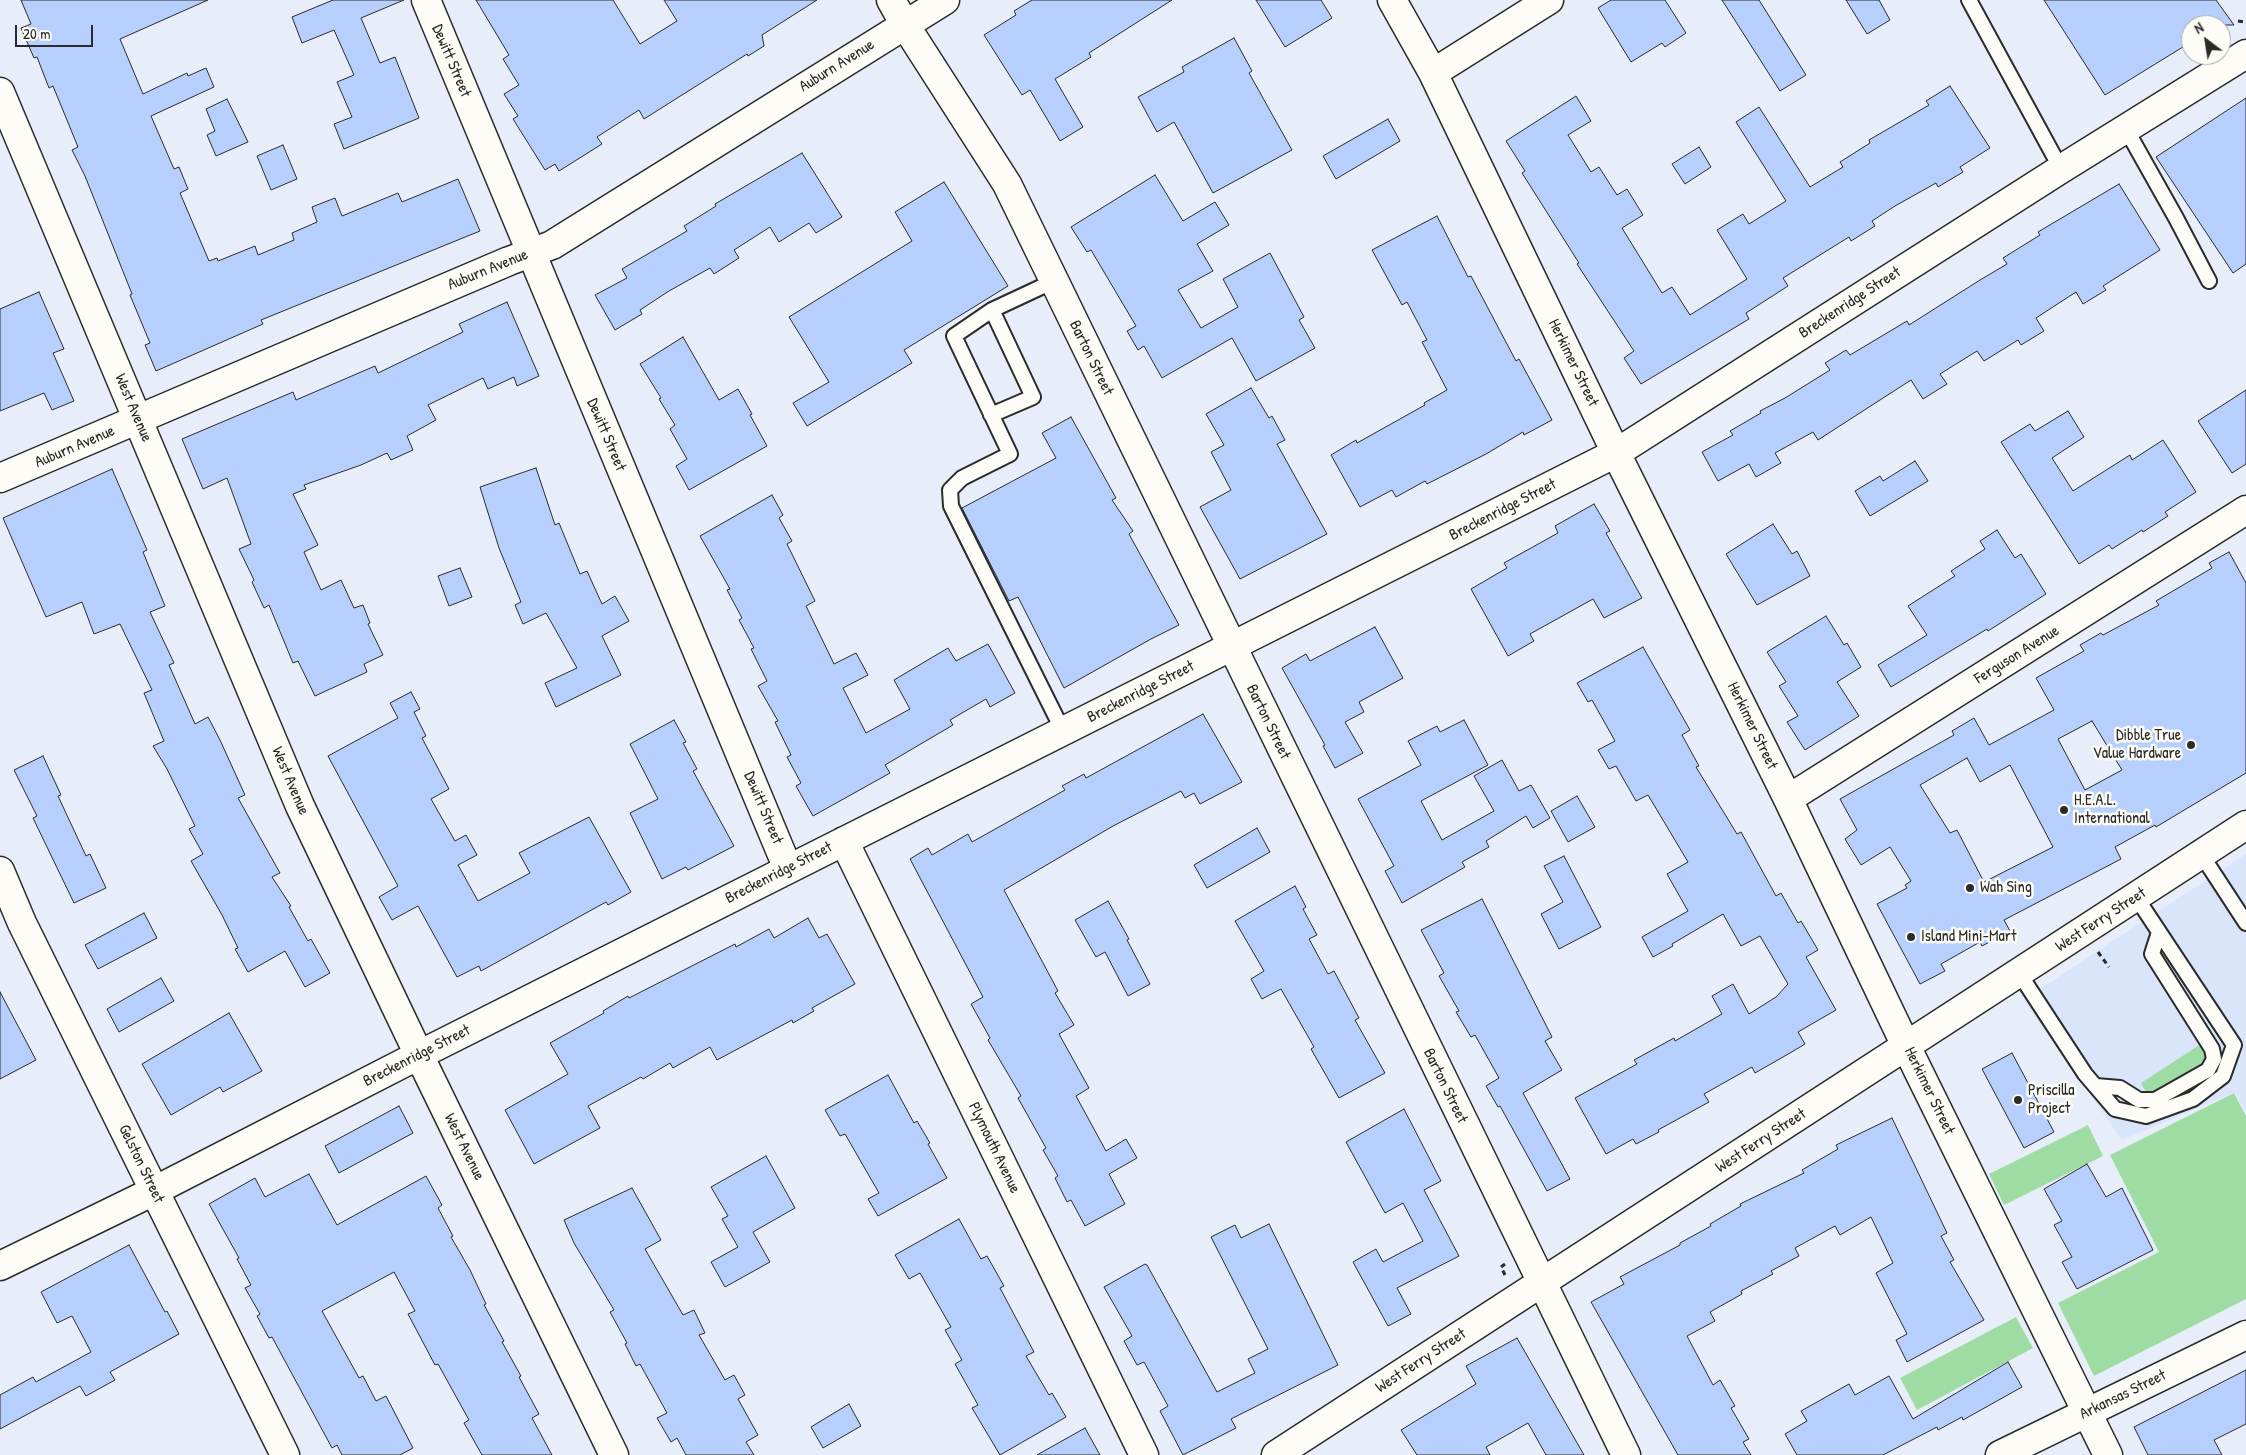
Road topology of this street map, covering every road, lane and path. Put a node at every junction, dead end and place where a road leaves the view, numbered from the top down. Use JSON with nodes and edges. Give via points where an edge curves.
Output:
{"nodes":[{"id":1,"x":426,"y":0,"type":"edge"},
{"id":2,"x":891,"y":0,"type":"edge"},
{"id":3,"x":944,"y":0,"type":"edge"},
{"id":4,"x":1392,"y":0,"type":"edge"},
{"id":5,"x":1550,"y":0,"type":"edge"},
{"id":6,"x":1969,"y":0,"type":"edge"},
{"id":7,"x":2238,"y":21,"type":"dead end"},
{"id":8,"x":2244,"y":22,"type":"dead end"},
{"id":9,"x":905,"y":24,"type":"junction"},
{"id":10,"x":2246,"y":54,"type":"edge"},
{"id":11,"x":1433,"y":73,"type":"junction"},
{"id":12,"x":0,"y":92,"type":"edge"},
{"id":13,"x":2126,"y":128,"type":"junction"},
{"id":14,"x":2061,"y":169,"type":"junction"},
{"id":15,"x":530,"y":253,"type":"junction"},
{"id":16,"x":1054,"y":281,"type":"junction"},
{"id":17,"x":2208,"y":281,"type":"dead end"},
{"id":18,"x":992,"y":310,"type":"junction"},
{"id":19,"x":991,"y":415,"type":"junction"},
{"id":20,"x":138,"y":420,"type":"junction"},
{"id":21,"x":1616,"y":453,"type":"junction"},
{"id":22,"x":0,"y":478,"type":"edge"},
{"id":23,"x":2246,"y":510,"type":"edge"},
{"id":24,"x":1232,"y":646,"type":"junction"},
{"id":25,"x":1063,"y":731,"type":"junction"},
{"id":26,"x":1788,"y":799,"type":"junction"},
{"id":27,"x":2246,"y":825,"type":"edge"},
{"id":28,"x":844,"y":841,"type":"junction"},
{"id":29,"x":2201,"y":854,"type":"junction"},
{"id":30,"x":788,"y":869,"type":"junction"},
{"id":31,"x":0,"y":871,"type":"edge"},
{"id":32,"x":2136,"y":897,"type":"junction"},
{"id":33,"x":2246,"y":923,"type":"edge"},
{"id":34,"x":2159,"y":932,"type":"junction"},
{"id":35,"x":2098,"y":952,"type":"dead end"},
{"id":36,"x":2108,"y":968,"type":"dead end"},
{"id":37,"x":2019,"y":973,"type":"junction"},
{"id":38,"x":1906,"y":1046,"type":"junction"},
{"id":39,"x":418,"y":1054,"type":"junction"},
{"id":40,"x":2096,"y":1086,"type":"junction"},
{"id":41,"x":154,"y":1190,"type":"junction"},
{"id":42,"x":0,"y":1266,"type":"edge"},
{"id":43,"x":1501,"y":1267,"type":"dead end"},
{"id":44,"x":1505,"y":1275,"type":"dead end"},
{"id":45,"x":1541,"y":1283,"type":"junction"},
{"id":46,"x":2246,"y":1335,"type":"edge"},
{"id":47,"x":2087,"y":1412,"type":"junction"},
{"id":48,"x":285,"y":1455,"type":"edge"},
{"id":49,"x":614,"y":1455,"type":"edge"},
{"id":50,"x":1144,"y":1455,"type":"edge"},
{"id":51,"x":1276,"y":1455,"type":"edge"},
{"id":52,"x":1626,"y":1455,"type":"edge"},
{"id":53,"x":2000,"y":1455,"type":"edge"},
{"id":54,"x":2108,"y":1455,"type":"edge"}],
"edges":[{"from":1,"to":15,"type":"street","name":"Dewitt Street"},
{"from":2,"to":9,"type":"street","name":"Barton Street"},
{"from":3,"to":9,"type":"street","name":"Auburn Avenue"},
{"from":4,"to":11,"type":"street","name":"Herkimer Street"},
{"from":5,"to":11,"type":"street"},
{"from":6,"to":14,"type":"lane"},
{"from":7,"to":8,"type":"path"},
{"from":9,"to":15,"type":"street","name":"Auburn Avenue","via":[[552,245]]},
{"from":9,"to":16,"type":"street","name":"Barton Street","via":[[1007,184]]},
{"from":10,"to":13,"type":"street","name":"Breckenridge Street"},
{"from":11,"to":21,"type":"street","name":"Herkimer Street"},
{"from":12,"to":20,"type":"street","name":"West Avenue"},
{"from":13,"to":14,"type":"street","name":"Breckenridge Street"},
{"from":13,"to":17,"type":"lane"},
{"from":14,"to":21,"type":"street","name":"Breckenridge Street"},
{"from":15,"to":20,"type":"street","name":"Auburn Avenue"},
{"from":15,"to":30,"type":"street","name":"Dewitt Street"},
{"from":16,"to":18,"type":"lane"},
{"from":16,"to":24,"type":"street","name":"Barton Street"},
{"from":18,"to":19,"type":"lane","via":[[954,336]]},
{"from":18,"to":19,"type":"lane","via":[[1032,396]]},
{"from":19,"to":25,"type":"lane","via":[[1010,454],[962,478],[950,490],[951,506]]},
{"from":20,"to":22,"type":"street","name":"Auburn Avenue"},
{"from":20,"to":39,"type":"street","name":"West Avenue","via":[[300,806]]},
{"from":21,"to":24,"type":"street","name":"Breckenridge Street"},
{"from":21,"to":26,"type":"street","name":"Herkimer Street"},
{"from":23,"to":26,"type":"street","name":"Ferguson Avenue"},
{"from":24,"to":25,"type":"street","name":"Breckenridge Street"},
{"from":24,"to":45,"type":"street","name":"Barton Street"},
{"from":25,"to":28,"type":"street","name":"Breckenridge Street"},
{"from":26,"to":38,"type":"street","name":"Herkimer Street"},
{"from":27,"to":29,"type":"street","name":"West Ferry Street"},
{"from":28,"to":30,"type":"street","name":"Breckenridge Street"},
{"from":28,"to":50,"type":"street","name":"Plymouth Avenue"},
{"from":29,"to":32,"type":"street","name":"West Ferry Street"},
{"from":29,"to":33,"type":"lane"},
{"from":30,"to":39,"type":"street","name":"Breckenridge Street"},
{"from":31,"to":41,"type":"street","name":"Gelston Street","via":[[22,923]]},
{"from":32,"to":34,"type":"lane"},
{"from":32,"to":37,"type":"street","name":"West Ferry Street"},
{"from":34,"to":40,"type":"lane","via":[[2152,954],[2212,1049],[2214,1059],[2208,1070],[2155,1100],[2139,1100],[2120,1088]]},
{"from":34,"to":40,"type":"lane","via":[[2234,1045],[2223,1076],[2193,1099],[2146,1116],[2115,1109]]},
{"from":35,"to":36,"type":"path"},
{"from":37,"to":38,"type":"street","name":"West Ferry Street"},
{"from":37,"to":40,"type":"lane"},
{"from":38,"to":45,"type":"street","name":"West Ferry Street"},
{"from":38,"to":47,"type":"street","name":"Herkimer Street"},
{"from":39,"to":41,"type":"street","name":"Breckenridge Street"},
{"from":39,"to":49,"type":"street","name":"West Avenue"},
{"from":41,"to":42,"type":"street","name":"Breckenridge Street"},
{"from":41,"to":48,"type":"street","name":"Gelston Street"},
{"from":43,"to":44,"type":"path"},
{"from":45,"to":51,"type":"street","name":"West Ferry Street"},
{"from":45,"to":52,"type":"street","name":"Barton Street"},
{"from":46,"to":47,"type":"street","name":"Arkansas Street"},
{"from":47,"to":53,"type":"street","name":"Arkansas Street"},
{"from":47,"to":54,"type":"street","name":"Herkimer Street"}]}
